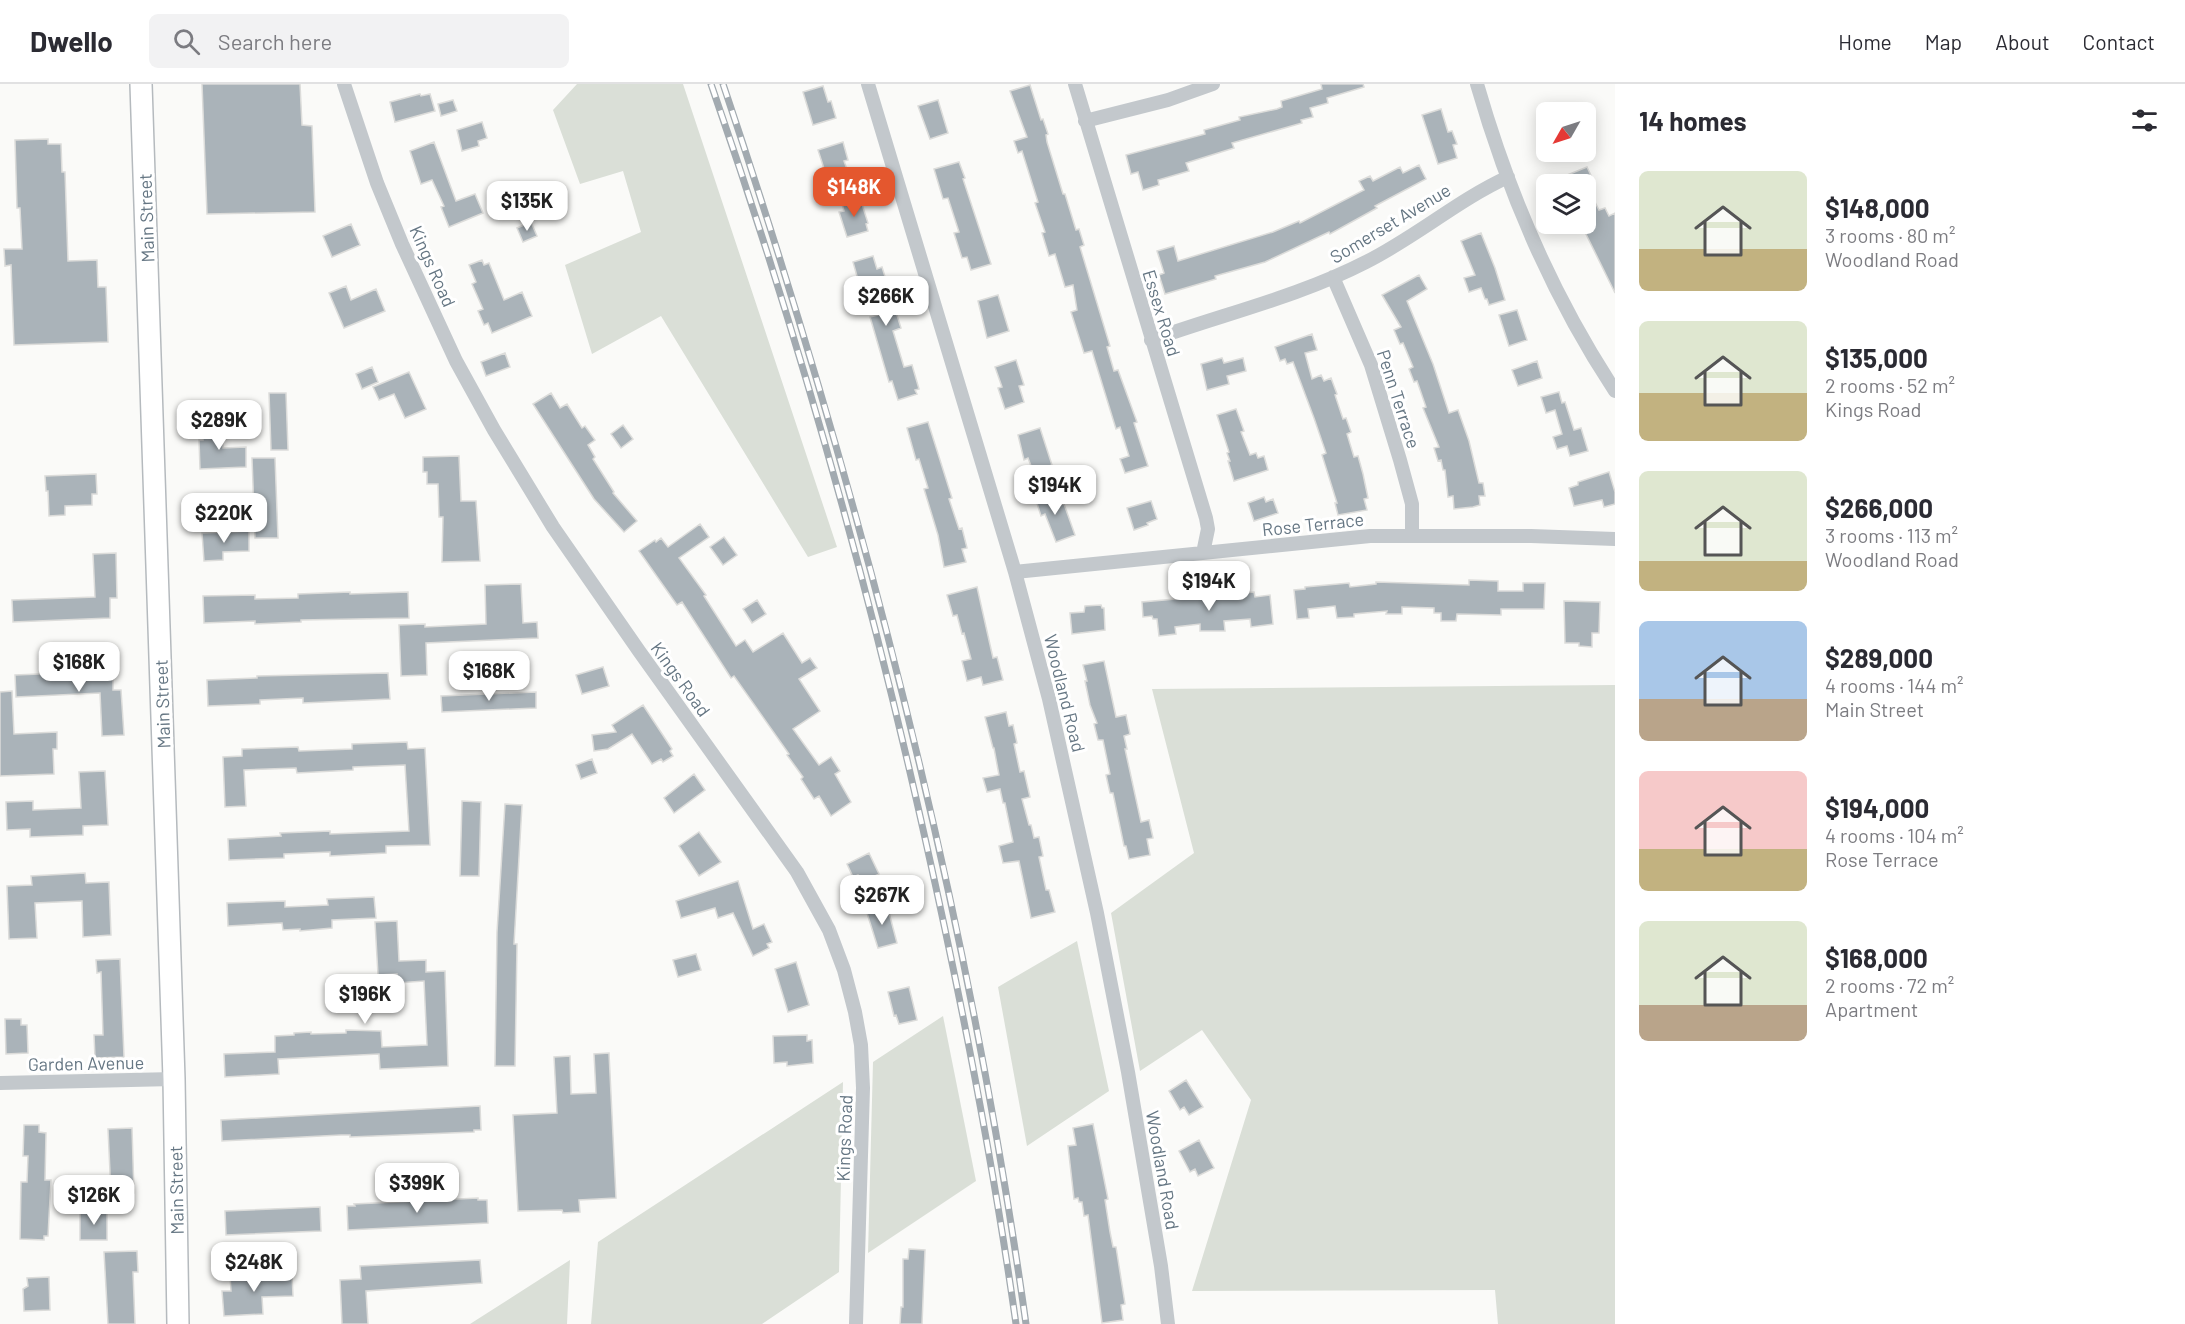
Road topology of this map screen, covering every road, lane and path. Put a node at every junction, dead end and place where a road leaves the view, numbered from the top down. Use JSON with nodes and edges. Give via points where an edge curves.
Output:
{"nodes":[{"id":1,"x":141,"y":84,"type":"edge"},
{"id":2,"x":344,"y":84,"type":"edge"},
{"id":3,"x":868,"y":84,"type":"edge"},
{"id":4,"x":1075,"y":84,"type":"edge"},
{"id":5,"x":1214,"y":84,"type":"edge"},
{"id":6,"x":1477,"y":84,"type":"edge"},
{"id":7,"x":1085,"y":121,"type":"junction"},
{"id":8,"x":1508,"y":177,"type":"junction"},
{"id":9,"x":1333,"y":278,"type":"junction"},
{"id":10,"x":1151,"y":340,"type":"junction"},
{"id":11,"x":1615,"y":391,"type":"edge"},
{"id":12,"x":1412,"y":536,"type":"junction"},
{"id":13,"x":1615,"y":538,"type":"edge"},
{"id":14,"x":1203,"y":553,"type":"junction"},
{"id":15,"x":1016,"y":572,"type":"junction"},
{"id":16,"x":174,"y":1079,"type":"junction"},
{"id":17,"x":0,"y":1083,"type":"edge"},
{"id":18,"x":178,"y":1324,"type":"edge"},
{"id":19,"x":856,"y":1324,"type":"edge"},
{"id":20,"x":1168,"y":1324,"type":"edge"}],
"edges":[{"from":1,"to":16,"type":"main road","name":"Main Street"},
{"from":2,"to":19,"type":"street","name":"Kings Road","via":[[402,244],[456,361],[494,430],[553,527],[797,872],[829,930],[844,970],[861,1045]]},
{"from":3,"to":15,"type":"street","name":"Woodland Road"},
{"from":4,"to":7,"type":"street","name":"Essex Road"},
{"from":5,"to":7,"type":"street"},
{"from":6,"to":8,"type":"street"},
{"from":7,"to":10,"type":"street","name":"Essex Road"},
{"from":8,"to":9,"type":"street","name":"Somerset Avenue"},
{"from":8,"to":11,"type":"street","via":[[1522,217],[1565,308]]},
{"from":9,"to":10,"type":"street","name":"Somerset Avenue"},
{"from":9,"to":12,"type":"street","name":"Penn Terrace","via":[[1371,365],[1397,449],[1412,504]]},
{"from":10,"to":14,"type":"street","name":"Essex Road","via":[[1206,518]]},
{"from":12,"to":13,"type":"street","name":"Rose Terrace"},
{"from":12,"to":14,"type":"street","name":"Rose Terrace","via":[[1370,536]]},
{"from":14,"to":15,"type":"street","name":"Rose Terrace"},
{"from":15,"to":20,"type":"street","name":"Woodland Road","via":[[1097,913],[1130,1084]]},
{"from":16,"to":17,"type":"street","name":"Garden Avenue"},
{"from":16,"to":18,"type":"main road","name":"Main Street"}]}
